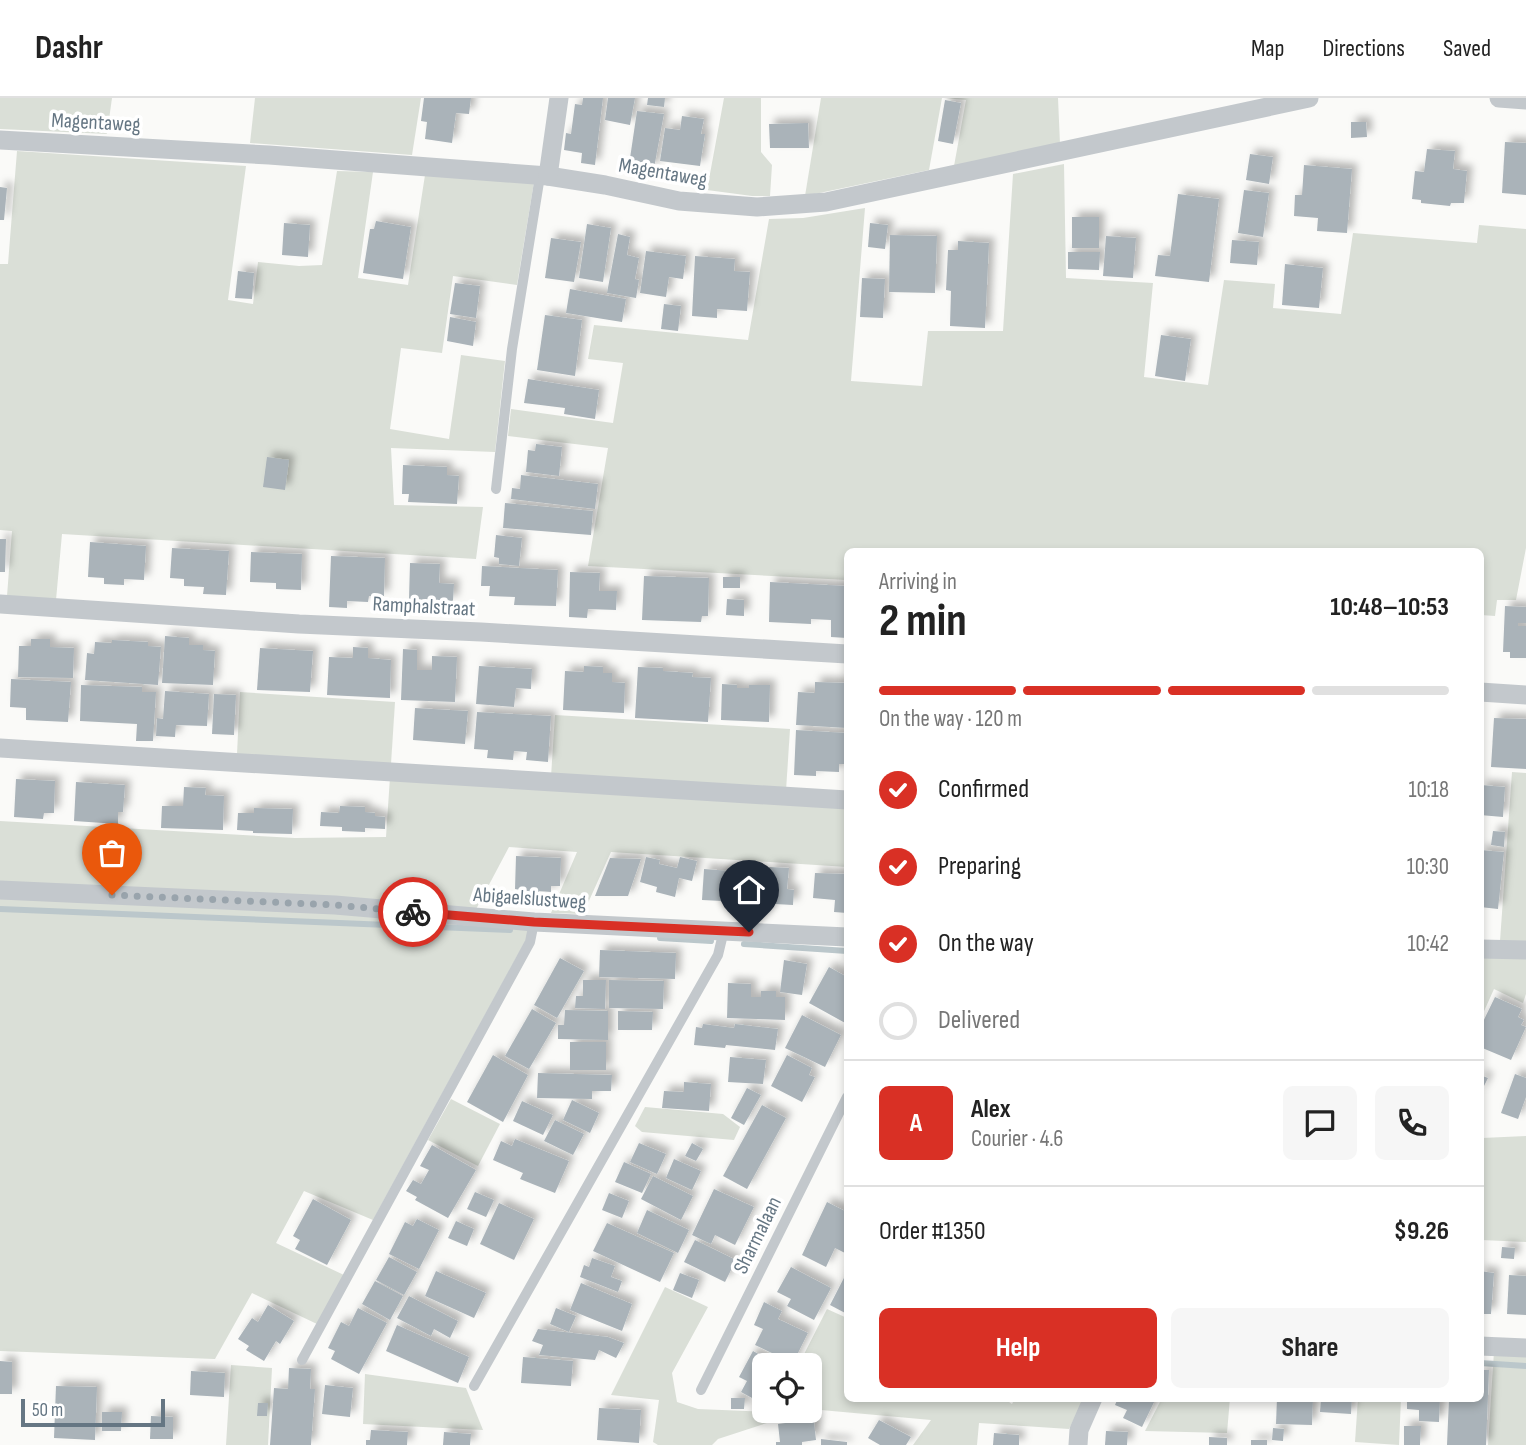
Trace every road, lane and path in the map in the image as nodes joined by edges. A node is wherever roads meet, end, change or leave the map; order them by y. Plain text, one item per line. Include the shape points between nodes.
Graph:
1 (559, 98) edge
2 (1308, 98) edge
3 (1499, 98) edge
4 (1526, 100) edge
5 (0, 140) edge
6 (544, 176) junction
7 (496, 489) dead end
8 (0, 604) edge
9 (844, 654) edge
10 (1484, 692) edge
11 (1526, 695) edge
12 (0, 748) edge
13 (844, 800) edge
14 (0, 890) edge
15 (534, 922) junction
16 (724, 930) junction
17 (844, 937) edge
18 (1484, 949) edge
19 (1526, 950) edge
20 (844, 1103) edge
21 (1484, 1346) edge
22 (1526, 1348) edge
23 (302, 1360) dead end
24 (474, 1386) dead end
25 (701, 1390) dead end
26 (1091, 1402) edge
27 (1078, 1445) edge

1 - 6 street
2 - 6 street, Magentaweg via 826,202 757,207 679,201
3 - 4 street
5 - 6 street, Magentaweg
6 - 7 lane via 512,349
8 - 9 street, Ramphalstraat
10 - 11 street
12 - 13 street
14 - 15 street, Abigaelslustweg via 335,905
15 - 16 street, Abigaelslustweg
15 - 23 lane via 530,942
16 - 17 street, Abigaelslustweg
16 - 24 lane via 718,955
18 - 19 street
20 - 25 lane, Sharmalaan
21 - 22 street
26 - 27 street

